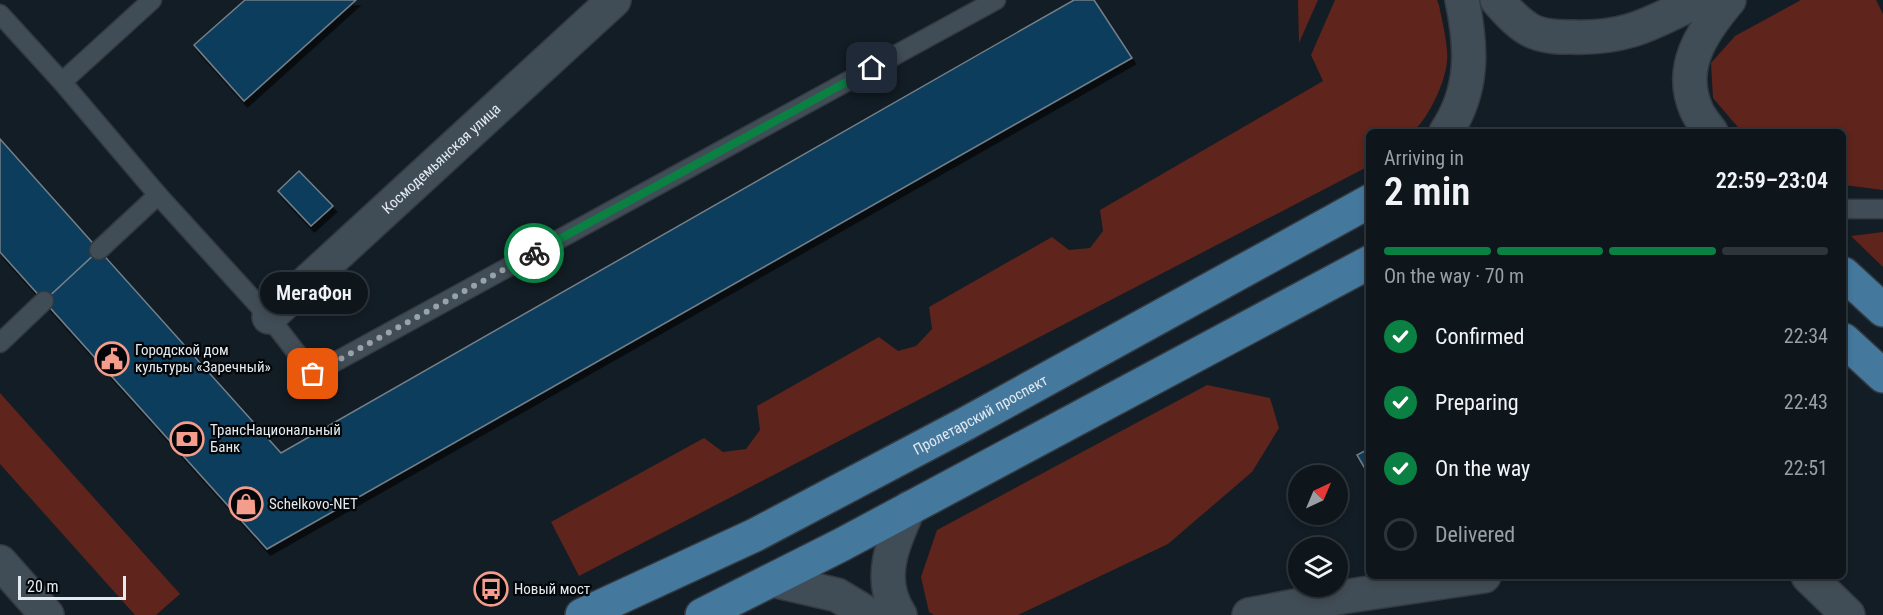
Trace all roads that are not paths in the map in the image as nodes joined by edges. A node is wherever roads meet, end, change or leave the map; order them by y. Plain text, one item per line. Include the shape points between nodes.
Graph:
1 (152, 0) edge
2 (614, 0) edge
3 (996, 0) edge
4 (1462, 0) edge
5 (1497, 0) edge
6 (1699, 0) edge
7 (1729, 0) edge
8 (0, 14) edge
9 (62, 82) junction
10 (1447, 129) edge
11 (1709, 129) edge
12 (158, 195) junction
13 (1366, 203) edge
14 (1846, 209) edge
15 (1883, 209) edge
16 (99, 250) dead end
17 (1366, 264) edge
18 (1846, 276) edge
19 (44, 301) dead end
20 (1883, 310) edge
21 (269, 317) junction
22 (1846, 342) edge
23 (0, 343) edge
24 (1883, 376) edge
25 (909, 508) junction
26 (0, 562) edge
27 (1464, 579) edge
28 (1811, 579) edge
29 (772, 580) junction
30 (47, 615) edge
31 (582, 615) edge
32 (702, 615) edge
33 (870, 615) edge
34 (900, 615) edge
35 (1249, 615) edge
36 (1848, 615) edge

1 - 9 lane
2 - 21 street, Космодемьянская улица
3 - 21 lane via 313,374
4 - 10 street via 1468,24 1469,76
5 - 6 street via 1532,31 1554,37 1586,38 1642,28
7 - 11 street via 1700,41 1690,66 1689,83 1696,110
8 - 9 lane
9 - 12 lane
12 - 16 lane
12 - 21 lane
13 - 31 main road, Пролетарский проспект via 755,535
14 - 15 lane
17 - 25 main road
18 - 20 main road
19 - 23 lane
22 - 24 main road
25 - 29 main road
25 - 34 street via 895,536 887,576
26 - 30 street
27 - 35 street
28 - 36 street
29 - 32 main road
29 - 33 street via 837,595

